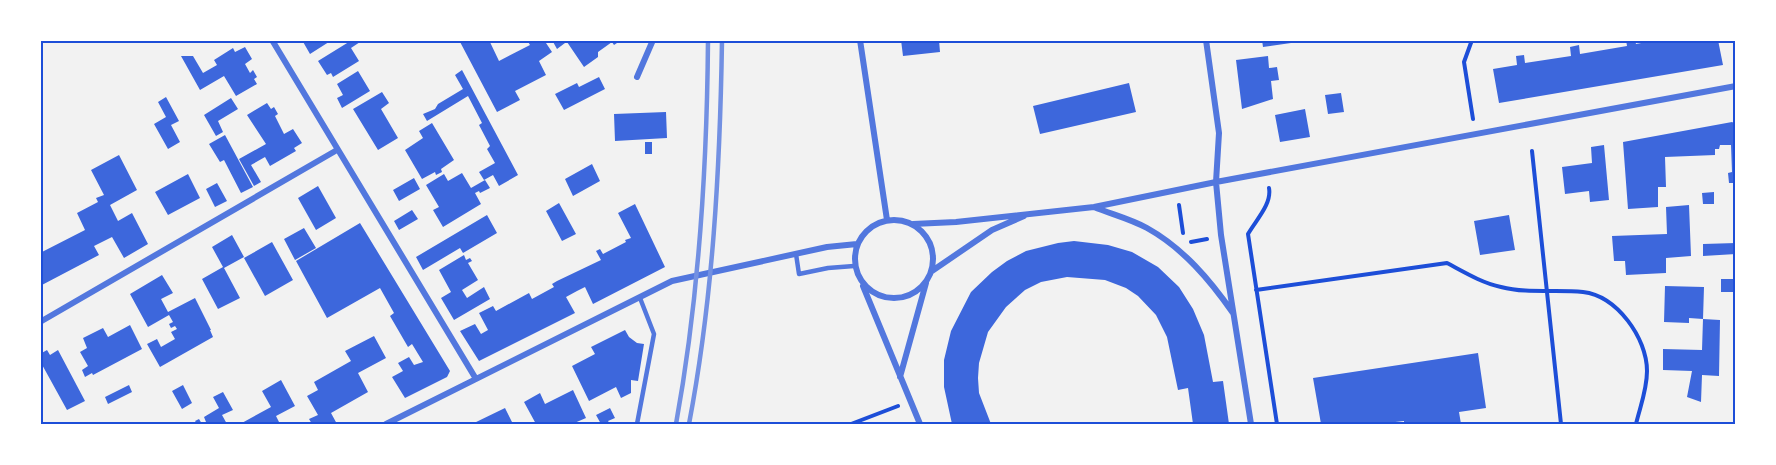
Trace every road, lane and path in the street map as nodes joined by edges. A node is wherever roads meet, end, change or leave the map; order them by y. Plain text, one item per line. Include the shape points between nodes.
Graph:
1 (272, 40) edge
2 (653, 40) edge
3 (860, 40) edge
4 (1206, 40) edge
5 (1472, 40) edge
6 (637, 77) dead end
7 (1736, 86) edge
8 (1475, 135) junction
9 (337, 150) junction
10 (1532, 151) dead end
11 (1216, 182) junction
12 (1268, 183) dead end
13 (1178, 201) dead end
14 (1094, 207) junction
15 (1030, 214) junction
16 (887, 220) junction
17 (913, 224) junction
18 (1207, 239) dead end
19 (857, 244) junction
20 (796, 254) junction
21 (854, 266) junction
22 (932, 271) junction
23 (862, 283) junction
24 (926, 283) junction
25 (1256, 290) junction
26 (1547, 292) junction
27 (640, 298) junction
28 (1234, 315) junction
29 (40, 322) edge
30 (476, 378) junction
31 (900, 378) junction
32 (883, 412) dead end
33 (386, 424) edge
34 (637, 424) edge
35 (852, 424) edge
36 (920, 424) edge
37 (1251, 424) edge
38 (1277, 424) edge
39 (1562, 424) edge
40 (1636, 424) edge

1 - 9 street
2 - 6 street
3 - 16 street
4 - 11 street via 1219,133
5 - 8 path via 1464,62
7 - 8 street
8 - 11 street
9 - 29 street
9 - 30 street
10 - 26 path
11 - 14 street
11 - 28 street
12 - 25 path via 1268,203 1248,234
13 - 18 path via 1184,243
14 - 15 street
14 - 28 street via 1146,227 1176,247 1214,286
15 - 17 street
15 - 22 street via 992,230
16 - 17 street
16 - 19 street via 874,224
17 - 22 street via 931,244
19 - 20 street
19 - 21 street
20 - 21 lane via 799,274
20 - 27 street via 672,281
21 - 23 street
22 - 24 street
23 - 24 street via 873,293 894,299
23 - 31 street
24 - 31 street
25 - 26 path via 1447,263 1501,287
25 - 38 path
26 - 39 path
26 - 40 path via 1585,292 1606,299 1631,324 1647,368
27 - 30 street
27 - 34 lane via 654,334
28 - 37 street
30 - 33 street
31 - 36 street
32 - 35 path

